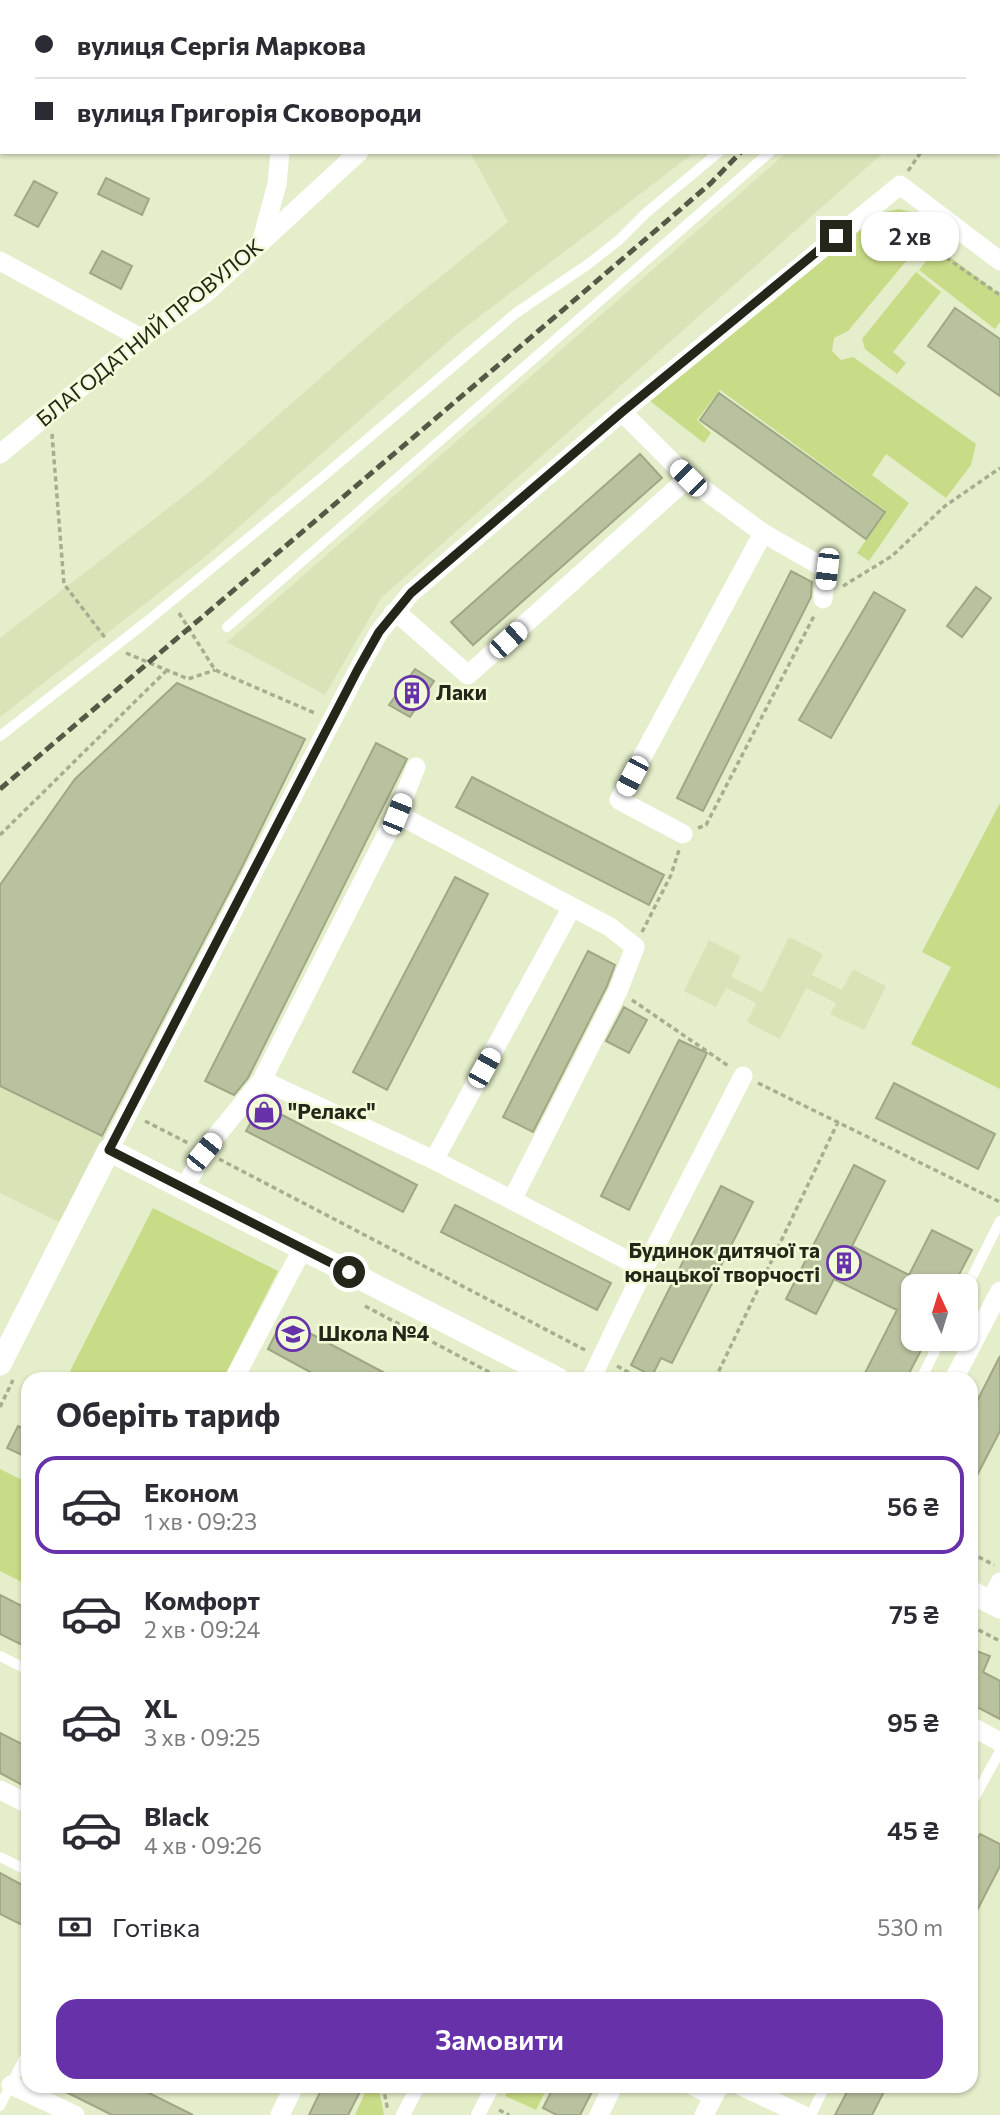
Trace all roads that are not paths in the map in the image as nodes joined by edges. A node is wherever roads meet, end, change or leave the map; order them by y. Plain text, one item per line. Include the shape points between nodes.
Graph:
1 (280, 154) edge
2 (357, 154) edge
3 (717, 154) edge
4 (768, 154) edge
5 (260, 245) junction
6 (0, 261) edge
7 (1000, 261) edge
8 (141, 338) junction
9 (622, 412) junction
10 (0, 453) edge
11 (688, 478) junction
12 (763, 533) junction
13 (823, 599) road end
14 (393, 613) junction
15 (227, 627) dead end
16 (0, 736) edge
17 (416, 767) dead end
18 (397, 814) junction
19 (683, 834) road end
20 (572, 907) junction
21 (743, 1076) road end
22 (262, 1080) junction
23 (109, 1150) junction
24 (434, 1160) junction
25 (185, 1188) junction
26 (512, 1200) junction
27 (1000, 1221) edge
28 (303, 1248) junction
29 (644, 1269) junction
30 (974, 1274) edge
31 (1000, 1291) edge
32 (935, 1351) edge
33 (0, 1364) edge
34 (238, 1372) edge
35 (544, 1372) edge
36 (595, 1372) edge
37 (924, 1372) edge
38 (958, 1372) edge
39 (0, 1656) edge
40 (21, 1666) edge
41 (978, 1730) edge
42 (1000, 1742) edge
43 (1000, 1751) edge
44 (0, 1790) edge
45 (978, 1791) edge
46 (21, 1800) edge
47 (0, 1857) edge
48 (21, 1868) edge
49 (21, 2064) edge
50 (10, 2085) junction
51 (21, 2090) edge
52 (27, 2093) edge
53 (291, 2093) edge
54 (415, 2093) edge
55 (489, 2093) edge
56 (610, 2093) edge
57 (756, 2093) edge
58 (822, 2093) edge
59 (0, 2106) edge
60 (75, 2115) edge
61 (280, 2115) edge
62 (404, 2115) edge
63 (478, 2115) edge
64 (599, 2115) edge
65 (803, 2115) edge
66 (811, 2115) edge

1 - 5 street via 277,184
2 - 5 street, БЛАГОДАТНИЙ ПРОВУЛОК
3 - 16 lane via 619,240 516,313 172,601
4 - 15 lane
5 - 8 street, БЛАГОДАТНИЙ ПРОВУЛОК via 206,293
6 - 8 street
7 - 9 street via 900,185
8 - 10 street, БЛАГОДАТНИЙ ПРОВУЛОК
9 - 11 street
9 - 14 street via 427,578
11 - 12 street
11 - 14 street via 468,675
12 - 13 street via 827,569
12 - 19 street via 619,800
14 - 23 street via 332,720
17 - 18 street
18 - 20 street
18 - 22 street
20 - 24 street
20 - 26 street via 635,947 618,992
21 - 29 street
22 - 24 street
22 - 25 street via 204,1152
23 - 25 street
23 - 33 street
24 - 26 street
25 - 28 street
26 - 29 street
27 - 30 lane
28 - 34 street
28 - 35 street
29 - 36 street
31 - 38 street
32 - 37 lane
39 - 40 lane
41 - 42 street
43 - 45 lane
44 - 46 street
47 - 48 lane
49 - 50 lane
50 - 51 street
50 - 59 lane
52 - 60 street
53 - 61 street
54 - 62 street
55 - 63 street
56 - 64 street
57 - 65 street
58 - 66 lane

